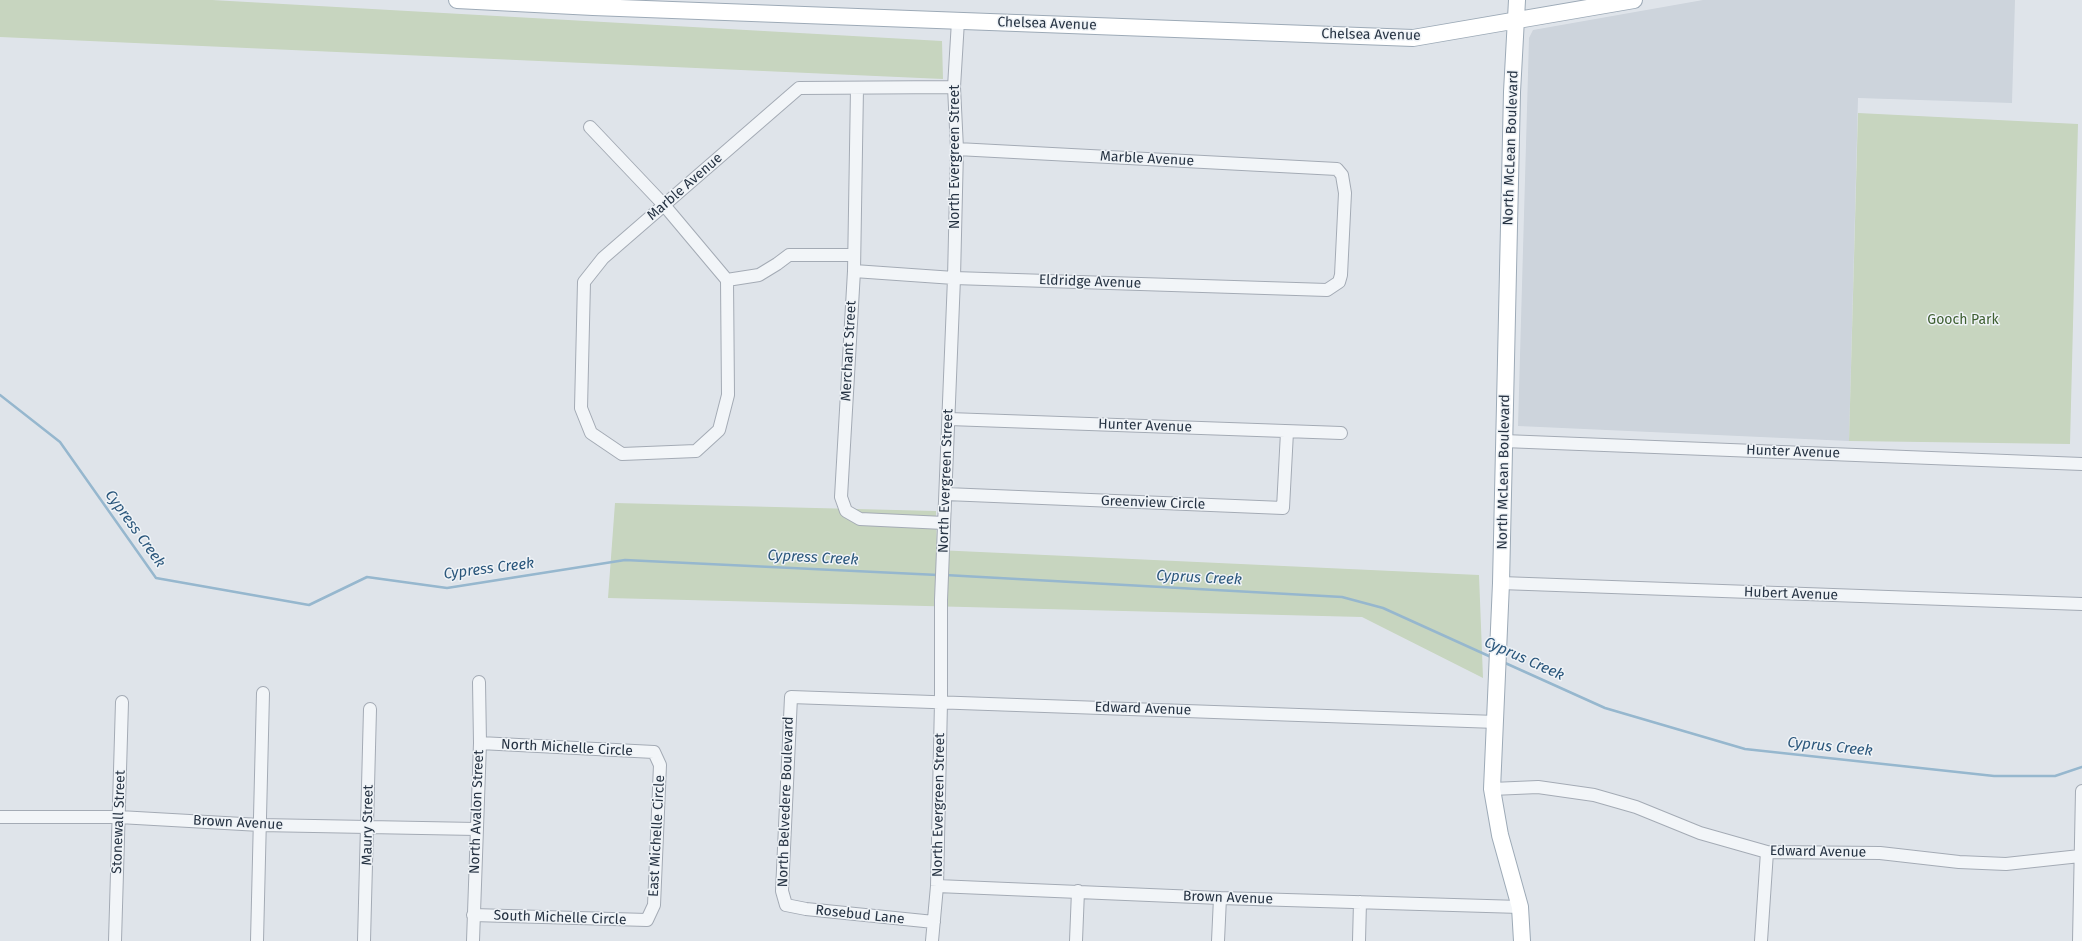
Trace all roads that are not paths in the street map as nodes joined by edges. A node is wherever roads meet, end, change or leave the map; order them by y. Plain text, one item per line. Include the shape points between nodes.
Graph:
1 (457, 0) edge
2 (1517, 0) edge
3 (1634, 0) edge
4 (958, 21) junction
5 (1516, 21) junction
6 (954, 87) junction
7 (857, 88) junction
8 (590, 127) dead end
9 (957, 149) junction
10 (664, 205) junction
11 (854, 255) junction
12 (854, 271) junction
13 (954, 278) junction
14 (726, 280) junction
15 (1327, 290) joint
16 (949, 419) junction
17 (1287, 432) junction
18 (1342, 433) dead end
19 (1504, 441) junction
20 (2082, 464) edge
21 (946, 494) junction
22 (944, 523) junction
23 (1501, 583) junction
24 (2082, 604) edge
25 (479, 682) dead end
26 (263, 693) dead end
27 (791, 697) joint
28 (122, 702) dead end
29 (941, 702) junction
30 (370, 709) dead end
31 (1496, 722) junction
32 (480, 743) junction
33 (654, 752) joint
34 (1492, 789) junction
35 (2082, 791) edge
36 (0, 817) edge
37 (119, 817) junction
38 (260, 825) junction
39 (368, 827) junction
40 (476, 829) junction
41 (1767, 852) junction
42 (2080, 856) junction
43 (937, 886) junction
44 (1078, 891) junction
45 (1220, 898) junction
46 (1360, 902) junction
47 (786, 905) joint
48 (1520, 907) junction
49 (473, 915) junction
50 (648, 920) joint
51 (934, 922) junction
52 (115, 941) edge
53 (257, 941) edge
54 (364, 941) edge
55 (473, 941) edge
56 (932, 941) edge
57 (1076, 941) edge
58 (1218, 941) edge
59 (1359, 941) edge
60 (1522, 941) edge
61 (1761, 941) edge
62 (2079, 941) edge

1 - 4 main road, Chelsea Avenue
2 - 5 main road, North McLean Boulevard
3 - 5 main road, Chelsea Avenue
4 - 5 main road, Chelsea Avenue via 1413,38
4 - 6 street, North Evergreen Street
5 - 19 main road, North McLean Boulevard
6 - 7 street, Marble Avenue
6 - 9 street, North Evergreen Street
7 - 10 street, Marble Avenue via 799,88
7 - 11 street, Merchant Street
8 - 10 street
9 - 13 street, North Evergreen Street
9 - 15 street, Marble Avenue via 1337,169 1342,175 1345,193 1341,275 1339,282
10 - 14 street
10 - 14 street, Marble Avenue via 603,258 584,282 581,408 590,433 622,454 696,451 719,430 728,395
11 - 12 street, Merchant Street
11 - 14 street via 789,255 759,275
12 - 13 street, Eldridge Avenue
12 - 22 street, Merchant Street via 841,497 846,512 860,519
13 - 15 street, Eldridge Avenue
13 - 16 street, North Evergreen Street
16 - 17 street, Hunter Avenue
16 - 21 street, North Evergreen Street
17 - 18 street, Hunter Avenue
17 - 21 street, Greenview Circle via 1283,508
19 - 20 street, Hunter Avenue
19 - 23 main road, North McLean Boulevard
21 - 22 street, North Evergreen Street
22 - 29 street, North Evergreen Street
23 - 24 street, Hubert Avenue
23 - 31 main road, North McLean Boulevard
25 - 32 street, North Avalon Street
26 - 38 street
27 - 29 street, Edward Avenue
27 - 47 street, North Belvedere Boulevard via 782,891
28 - 37 street, Stonewall Street
29 - 31 street, Edward Avenue
29 - 43 street, North Evergreen Street
30 - 39 street, Maury Street
31 - 34 main road, North McLean Boulevard
32 - 33 street, North Michelle Circle
32 - 40 street, North Avalon Street
33 - 50 street, East Michelle Circle via 660,765 654,905
34 - 41 street, Edward Avenue via 1538,788 1594,794 1636,807 1700,833
34 - 48 main road, North McLean Boulevard via 1500,836
35 - 42 street
36 - 37 street, Brown Avenue
37 - 38 street, Brown Avenue
37 - 52 street, Stonewall Street
38 - 39 street, Brown Avenue
38 - 53 street
39 - 40 street, Brown Avenue
39 - 54 street, Maury Street
40 - 49 street, North Avalon Street
41 - 42 street, Edward Avenue via 1880,853 1959,862 2006,864
41 - 61 street
42 - 62 street
43 - 44 street, Brown Avenue
43 - 51 street, North Evergreen Street
44 - 45 street, Brown Avenue
44 - 57 street
45 - 46 street, Brown Avenue
45 - 58 street
46 - 48 street, Brown Avenue
46 - 59 street
47 - 51 street, Rosebud Lane
48 - 60 main road, North McLean Boulevard
49 - 50 street, South Michelle Circle
49 - 55 street, North Avalon Street
51 - 56 street, North Evergreen Street

